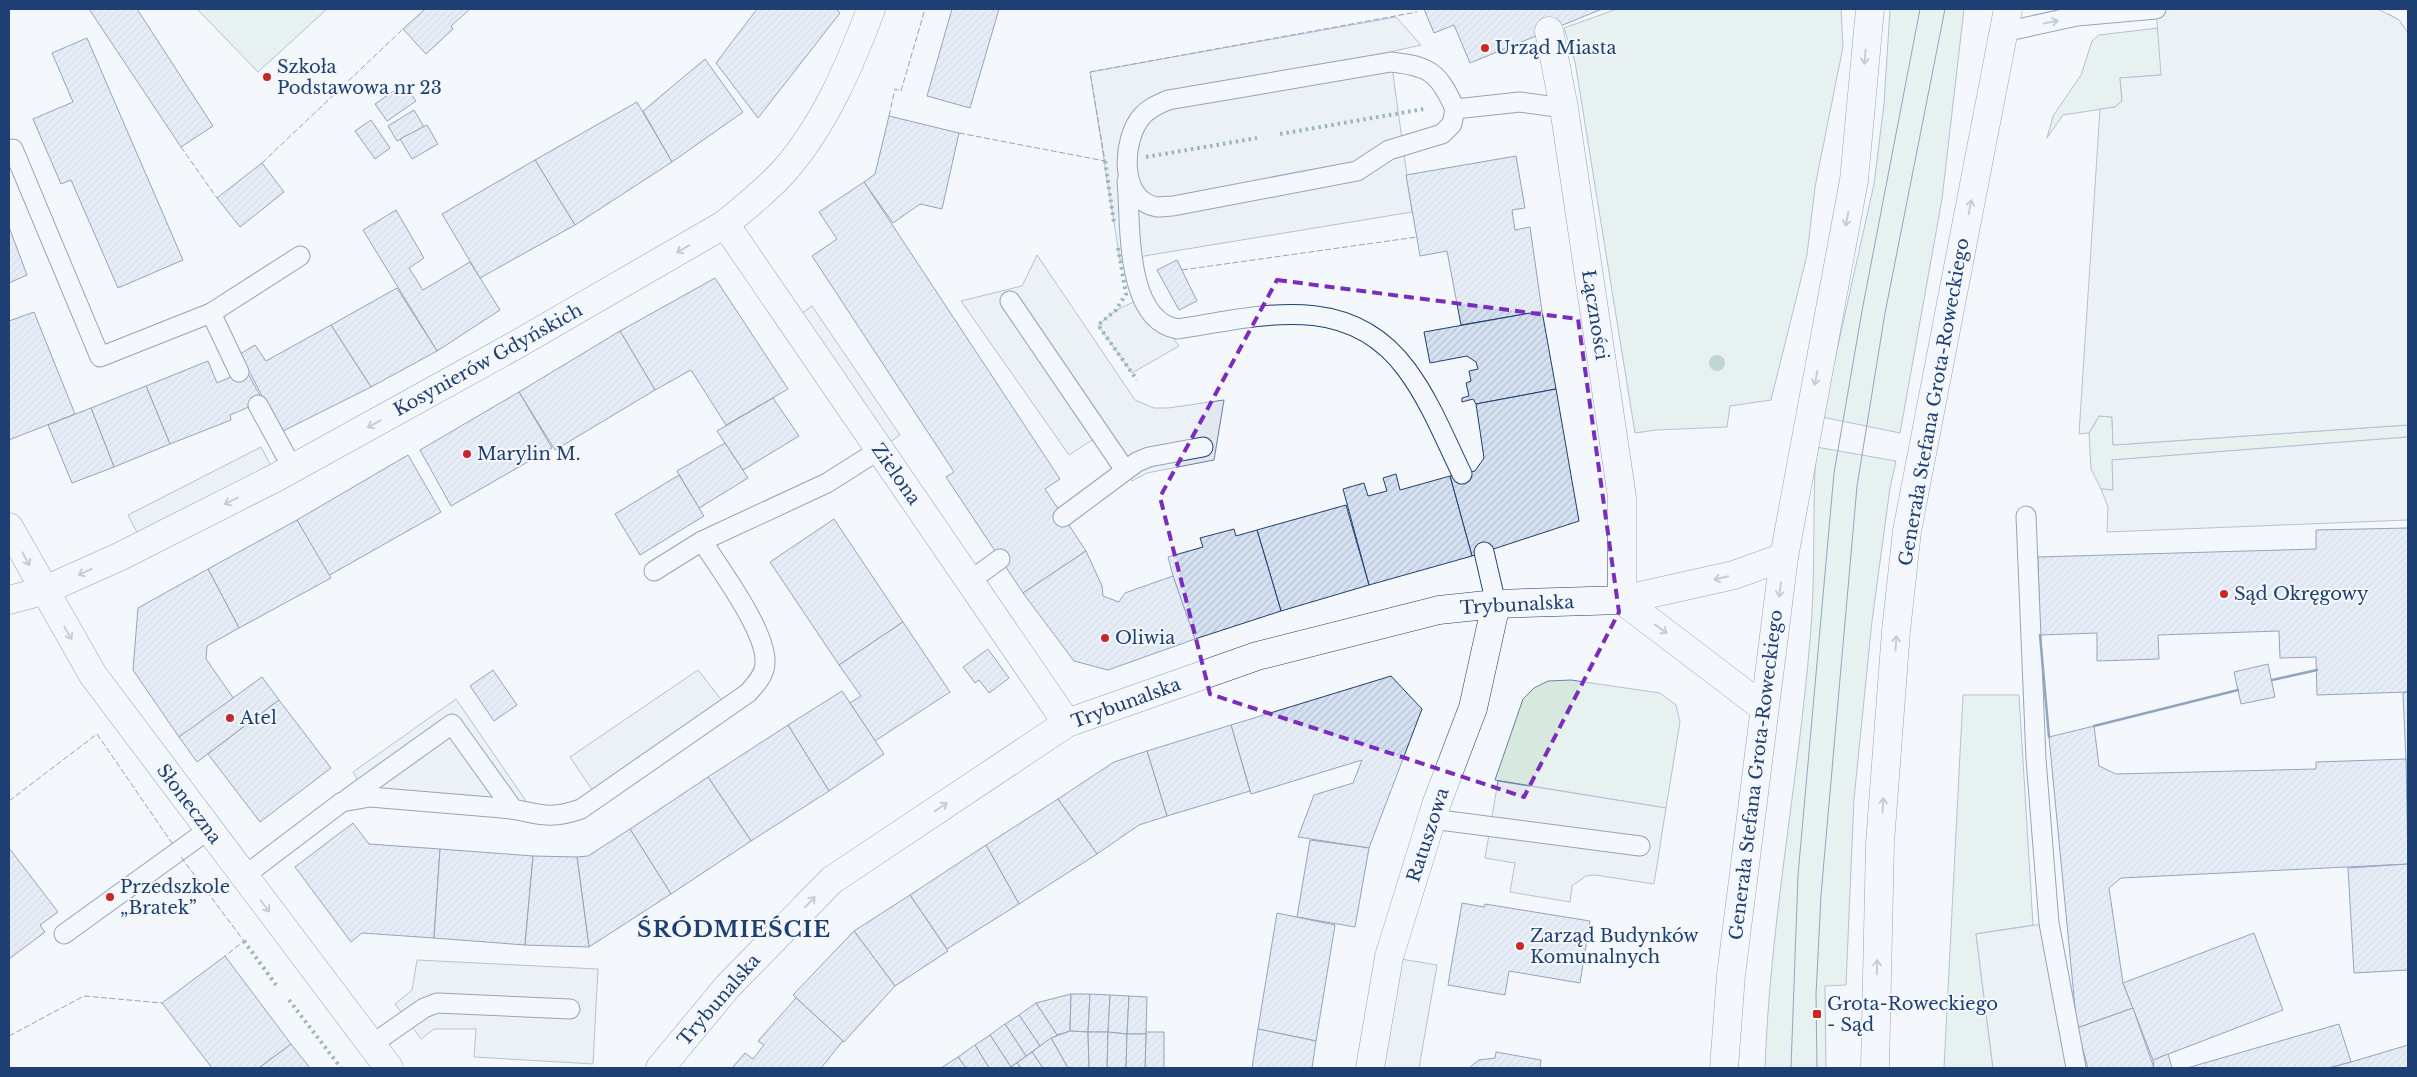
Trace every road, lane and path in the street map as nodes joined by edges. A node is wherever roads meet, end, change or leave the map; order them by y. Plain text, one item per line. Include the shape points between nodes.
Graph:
1 (871, 9) edge
2 (1870, 9) edge
3 (2156, 9) edge
4 (2006, 21) edge
5 (1549, 31) dead end
6 (1564, 108) junction
7 (1455, 109) junction
8 (9, 151) edge
9 (1126, 164) junction
10 (1156, 207) junction
11 (725, 224) junction
12 (1131, 236) junction
13 (300, 256) dead end
14 (1010, 301) dead end
15 (211, 313) junction
16 (239, 372) dead end
17 (258, 405) dead end
18 (1203, 447) dead end
19 (879, 450) junction
20 (292, 469) junction
21 (1125, 470) junction
22 (1462, 474) dead end
23 (2026, 516) dead end
24 (1063, 517) dead end
25 (9, 527) edge
26 (702, 541) junction
27 (1484, 552) dead end
28 (1784, 557) junction
29 (1000, 560) dead end
30 (654, 571) dead end
31 (970, 581) junction
32 (43, 590) junction
33 (9, 600) edge
34 (1622, 600) junction
35 (1496, 604) junction
36 (1764, 708) junction
37 (1067, 723) junction
38 (342, 802) junction
39 (513, 809) junction
40 (1432, 819) junction
41 (208, 830) junction
42 (1640, 846) dead end
43 (243, 877) junction
44 (64, 934) dead end
45 (570, 1010) dead end
46 (371, 1044) junction
47 (389, 1068) edge
48 (660, 1068) edge
49 (1370, 1068) edge
50 (1724, 1068) edge
51 (1875, 1068) edge
52 (2076, 1068) edge

1 - 11 street, Kosynierów Gdyńskich via 855,51 809,138 785,170
2 -> 28 street, Generała Stefana Grota-Roweckiego via 1854,180
4 -> 3 lane
51 -> 4 street, Generała Stefana Grota-Roweckiego via 1880,843 1907,531
5 - 6 street, Łączności
6 - 7 lane via 1520,102
6 - 34 street, Łączności via 1622,497
7 - 9 lane via 1438,79 1424,67 1391,62 1362,66 1168,100 1141,116 1132,133
7 - 10 lane via 1452,124 1442,134 1389,150 1356,171 1182,205
8 - 15 lane via 13,150 100,358
9 - 10 lane via 1136,193
9 - 12 lane
10 - 12 lane via 1138,218
11 - 19 street, Zielona
11 -> 20 street, Kosynierów Gdyńskich via 531,337
12 - 22 lane via 1136,283 1166,328 1296,314 1345,322 1374,338 1407,370
13 - 15 lane
14 - 21 lane
15 - 16 lane
17 - 20 lane
18 - 21 lane via 1150,457
19 - 26 lane via 827,484
19 - 31 street, Zielona
20 -> 32 street, Kosynierów Gdyńskich via 144,546
21 - 24 lane
23 - 52 lane via 2036,760 2049,923
25 -> 32 street, Słoneczna
26 - 30 lane
26 - 39 lane via 761,637 765,666 760,678 748,693 581,809 562,815 540,816
27 - 35 lane
28 -> 34 street, Trybunalska via 1734,576
28 -> 36 street, Generała Stefana Grota-Roweckiego
29 - 31 lane
31 - 37 street, Zielona
32 - 33 street, Kosynierów Gdyńskich
32 -> 41 street, Słoneczna via 93,675
34 - 35 street, Trybunalska
34 -> 36 street
35 - 37 street, Trybunalska via 1439,610 1257,656
35 - 40 street, Ratuszowa via 1473,708
36 - 50 street, Generała Stefana Grota-Roweckiego via 1731,974
48 -> 37 street, Trybunalska via 728,986 832,880
38 - 39 lane via 370,797
38 - 39 lane via 452,724
38 - 43 lane
40 - 42 lane
40 - 49 street, Ratuszowa via 1389,957
41 - 43 street, Słoneczna
41 - 44 lane
43 -> 46 street, Słoneczna
45 - 46 lane via 437,1003 424,1008
46 - 47 street, Słoneczna

